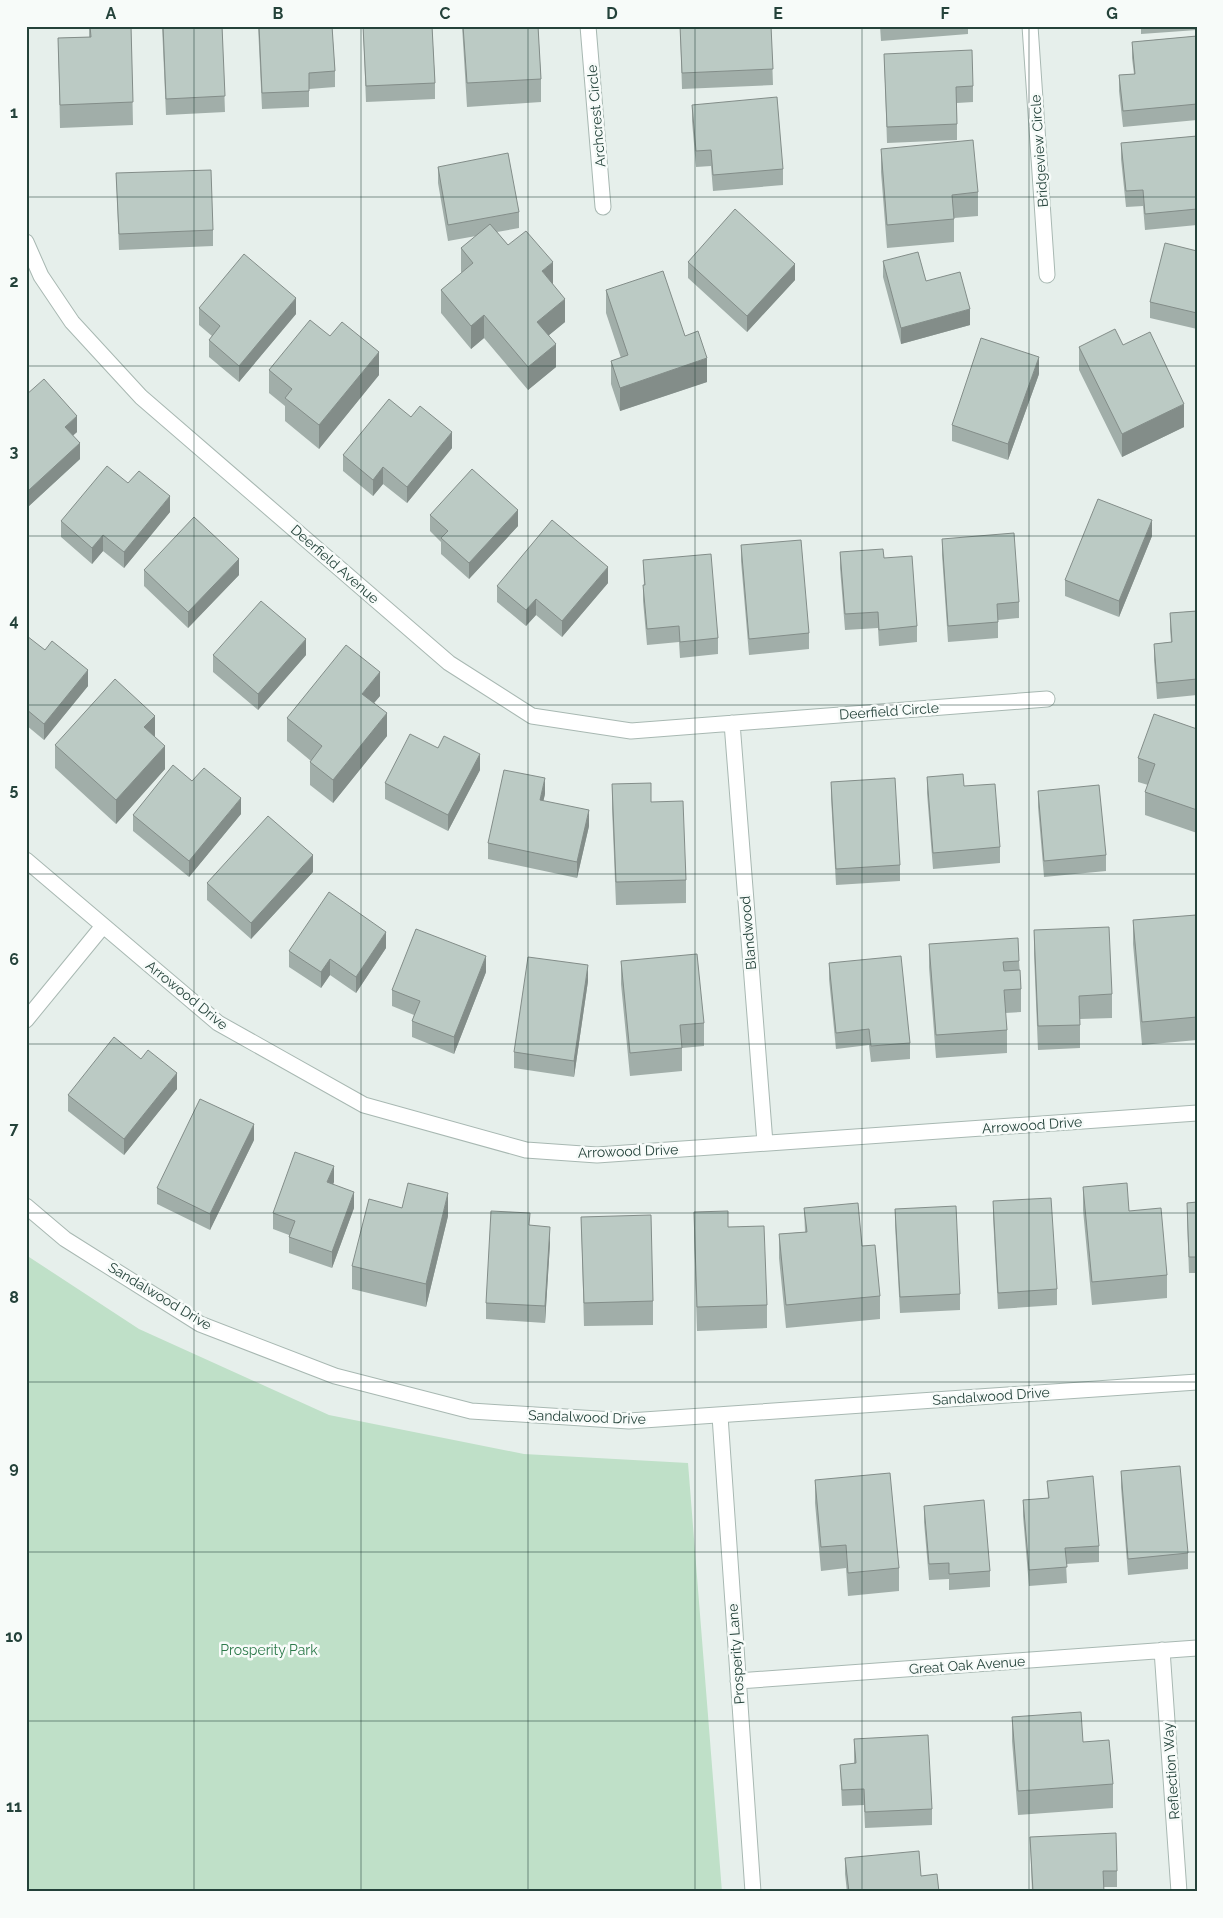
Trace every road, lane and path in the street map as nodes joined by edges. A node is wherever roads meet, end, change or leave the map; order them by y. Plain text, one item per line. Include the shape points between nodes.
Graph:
1 (588, 26) edge
2 (1030, 26) edge
3 (603, 207) dead end
4 (26, 242) edge
5 (1048, 275) dead end
6 (1047, 699) dead end
7 (732, 723) junction
8 (26, 860) edge
9 (102, 926) junction
10 (26, 1020) edge
11 (1197, 1113) edge
12 (765, 1143) junction
13 (26, 1206) edge
14 (1197, 1382) edge
15 (720, 1416) junction
16 (1197, 1648) edge
17 (1162, 1650) junction
18 (738, 1681) junction
19 (753, 1892) edge
20 (1179, 1892) edge

1 - 3 street, Archcrest Circle
2 - 5 street, Bridgeview Circle
4 - 7 street, Deerfield Avenue via 41,276 72,322 141,397 449,663 532,716 630,731
6 - 7 street, Deerfield Circle
7 - 12 street, Blandwood
8 - 9 street, Arrowood Drive
9 - 10 street
9 - 12 street, Arrowood Drive via 218,1023 364,1105 526,1150 597,1156
11 - 12 street, Arrowood Drive
13 - 15 street, Sandalwood Drive via 66,1239 200,1324 335,1376 471,1411 629,1421
14 - 15 street, Sandalwood Drive
15 - 18 street, Prosperity Lane
16 - 17 street, Great Oak Avenue
17 - 18 street, Great Oak Avenue
17 - 20 street, Reflection Way
18 - 19 street, Prosperity Lane

